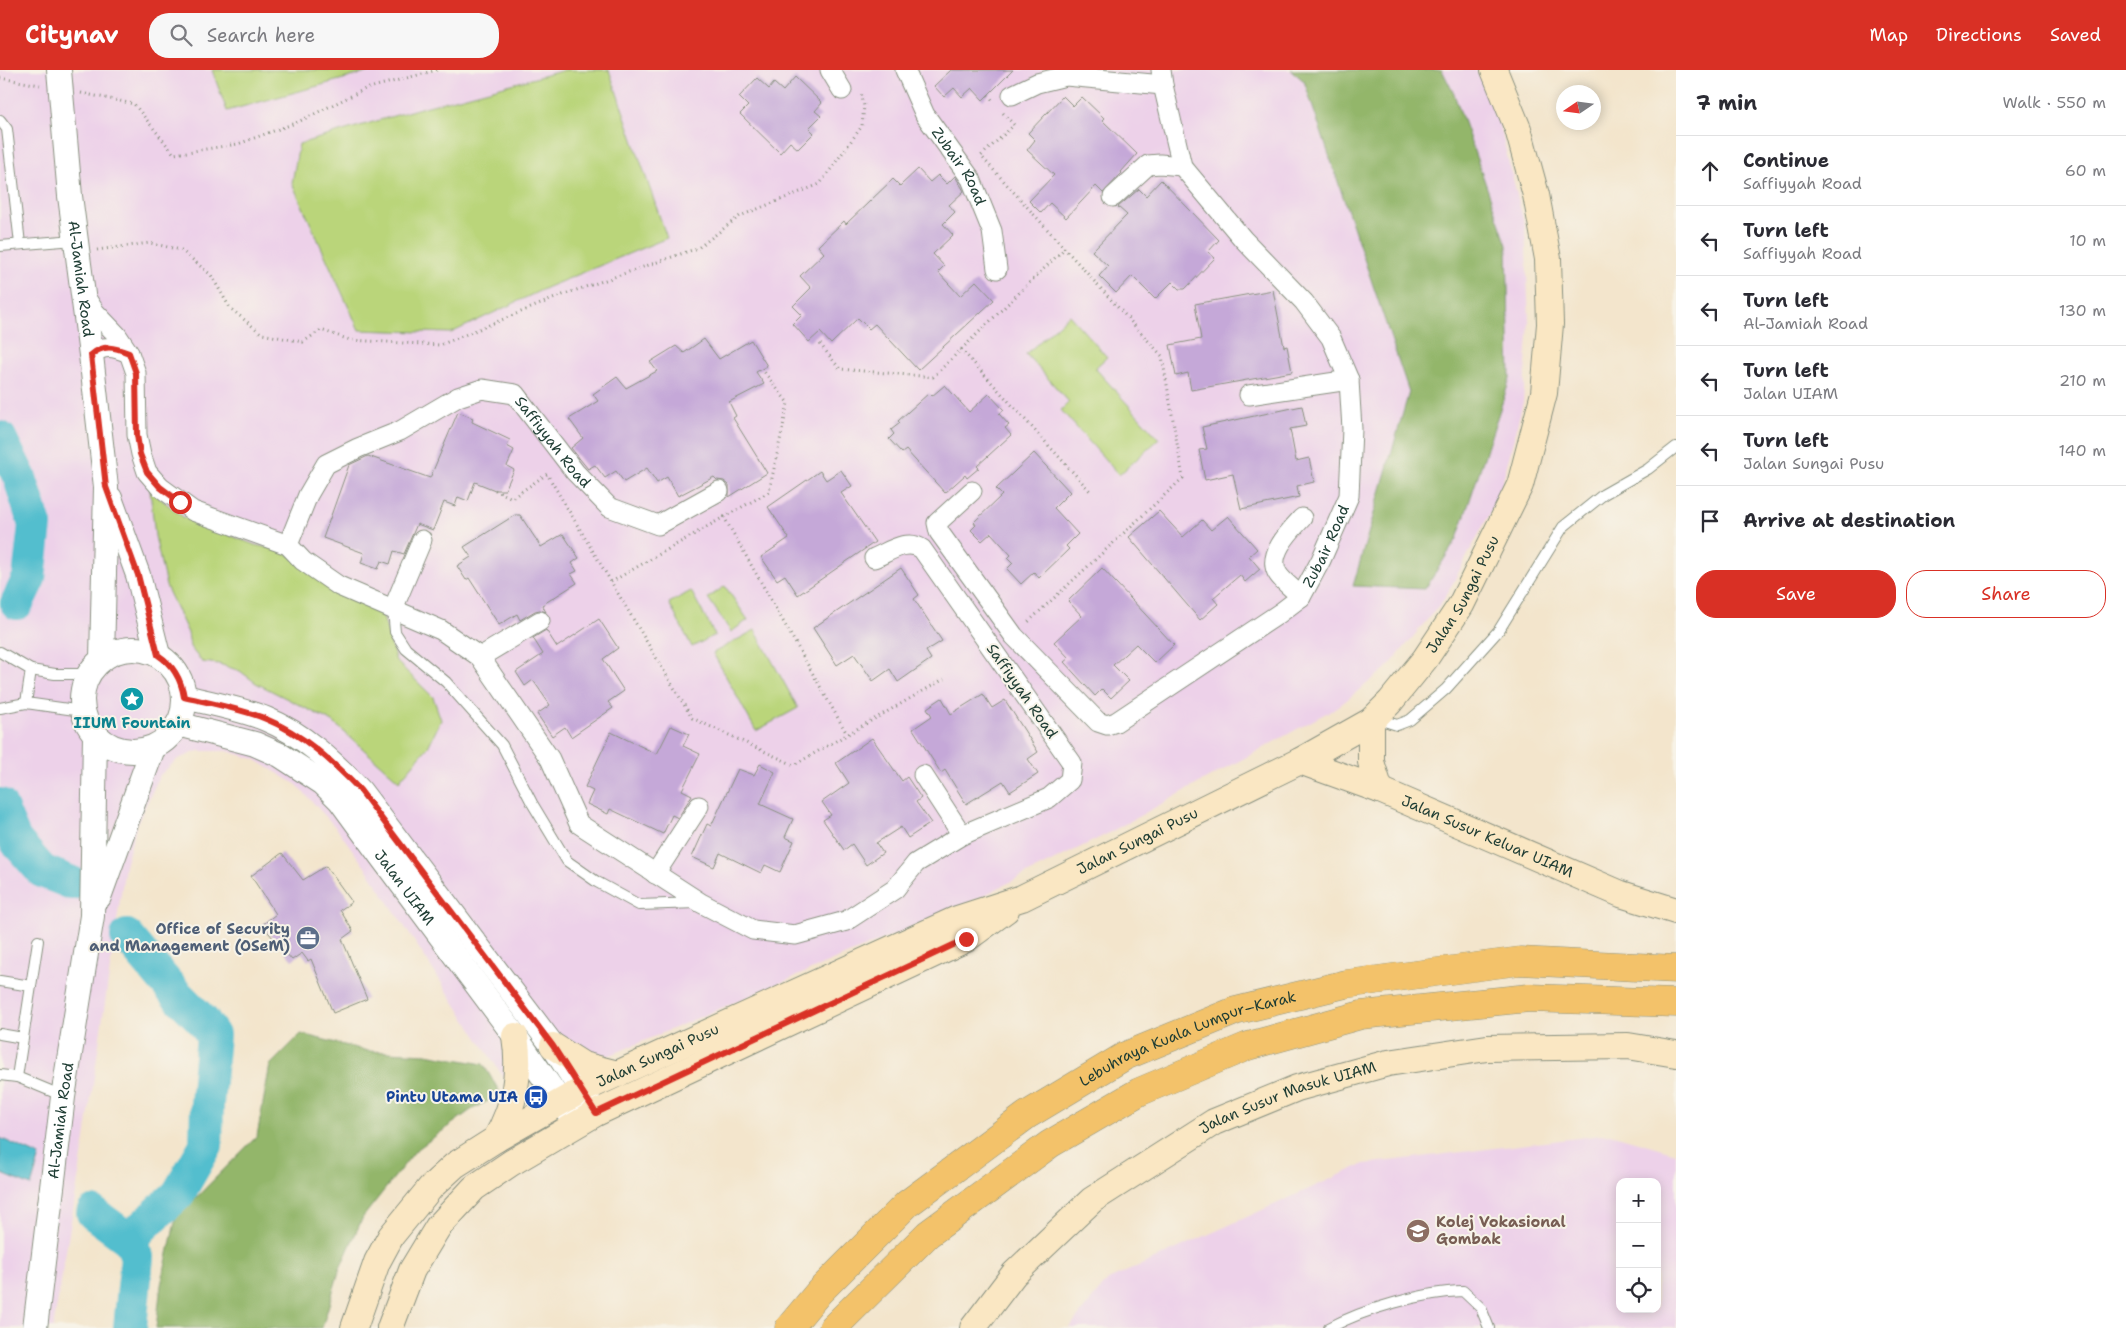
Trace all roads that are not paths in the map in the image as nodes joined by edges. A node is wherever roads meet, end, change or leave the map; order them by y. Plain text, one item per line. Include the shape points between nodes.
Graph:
1 (59, 70) edge
2 (830, 70) edge
3 (905, 70) edge
4 (1494, 70) edge
5 (1162, 78) edge
6 (851, 89) road end
7 (1006, 103) road end
8 (0, 120) edge
9 (1182, 166) junction
10 (1113, 197) dead end
11 (20, 244) junction
12 (0, 246) edge
13 (76, 246) junction
14 (997, 269) dead end
15 (82, 292) junction
16 (129, 353) junction
17 (91, 355) junction
18 (1349, 380) junction
19 (1249, 395) dead end
20 (1676, 447) edge
21 (106, 487) junction
22 (719, 491) dead end
23 (972, 491) dead end
24 (1302, 518) dead end
25 (422, 540) dead end
26 (288, 545) junction
27 (874, 558) dead end
28 (1300, 596) junction
29 (393, 609) junction
30 (540, 621) dead end
31 (0, 652) edge
32 (158, 655) junction
33 (480, 657) junction
34 (95, 666) junction
35 (31, 670) junction
36 (184, 697) junction
37 (26, 703) junction
38 (0, 708) edge
39 (82, 711) junction
40 (1373, 719) junction
41 (178, 724) junction
42 (95, 735) junction
43 (153, 748) junction
44 (1300, 761) junction
45 (923, 775) dead end
46 (1380, 790) junction
47 (699, 806) dead end
48 (962, 835) junction
49 (655, 874) junction
50 (416, 883) junction
51 (1022, 898) junction
52 (701, 903) junction
53 (1676, 911) edge
54 (92, 916) junction
55 (38, 941) dead end
56 (1676, 969) edge
57 (0, 981) edge
58 (32, 986) junction
59 (1676, 1003) edge
60 (0, 1034) edge
61 (515, 1036) junction
62 (23, 1038) junction
63 (553, 1046) junction
64 (1676, 1054) edge
65 (618, 1074) junction
66 (0, 1075) edge
67 (17, 1078) junction
68 (572, 1095) junction
69 (64, 1097) junction
70 (586, 1118) junction
71 (496, 1139) junction
72 (35, 1328) edge
73 (354, 1328) edge
74 (390, 1328) edge
75 (788, 1328) edge
76 (833, 1328) edge
77 (973, 1328) edge
78 (1329, 1328) edge
79 (1489, 1328) edge

1 - 13 street, Al-Jamiah Road
2 - 6 street
3 - 14 street, Zubair Road via 925,115 971,179 992,231
4 - 40 main road, Jalan Sungai Pusu via 1518,129 1536,195 1548,259 1550,324 1544,393 1520,485 1461,605 1424,659
5 - 7 street via 1066,76 1037,83
5 - 9 street, Zubair Road
8 - 11 lane via 7,129
9 - 10 street via 1148,165
9 - 18 street, Zubair Road via 1242,239 1304,302 1332,338
11 - 12 lane
11 - 13 lane
13 - 15 street, Al-Jamiah Road
15 - 16 street, Saffiyyah Road via 95,312 118,334
15 - 17 street, Al-Jamiah Road
16 - 17 street via 106,347
16 - 26 street, Saffiyyah Road via 136,373 137,435 147,472 160,487 192,511
17 - 21 street, Al-Jamiah Road
18 - 19 street
18 - 28 street, Zubair Road via 1352,428 1349,496 1321,560
20 - 40 lane via 1648,469 1604,494 1563,527 1499,630 1446,689 1410,720 1397,725
21 - 32 street, Al-Jamiah Road via 138,575
21 - 34 street, Al-Jamiah Road
22 - 26 street, Saffiyyah Road via 658,525 609,507 575,472 515,394 482,390 458,397 400,431 326,464 308,495
23 - 28 street, Zubair Road via 938,523 937,528 1014,636 1098,722 1107,725 1280,613
24 - 28 street via 1288,534 1275,563 1278,573
25 - 29 street, Saffiyyah Road
26 - 29 street, Saffiyyah Road via 303,561 339,586
27 - 48 street, Saffiyyah Road via 907,544 916,544 922,549 1072,763 1070,780 1050,798
29 - 33 street, Saffiyyah Road via 441,630
29 - 52 lane, Saffiyyah Road via 395,632 406,649 446,682 502,745 567,861 639,905
30 - 33 street
31 - 35 lane
32 - 34 street via 130,648 115,652
32 - 36 street via 179,677
33 - 49 street, Saffiyyah Road via 550,759 579,824
34 - 35 lane via 55,674
34 - 39 street, Al-Jamiah Road via 83,686
35 - 37 lane
36 - 41 street
36 - 50 street, Jalan UIAM via 265,718 320,753 360,790
37 - 38 lane
37 - 39 lane
39 - 42 street, Al-Jamiah Road
40 - 44 main road, Jalan Sungai Pusu
40 - 46 main road via 1371,762
41 - 43 street via 168,738
41 - 50 street, Jalan UIAM via 255,744 280,755 323,782
42 - 43 street, Al-Jamiah Road via 122,751 138,752
42 - 54 street, Al-Jamiah Road
43 - 54 street, Al-Jamiah Road
44 - 46 main road, Jalan Susur Keluar UIAM
44 - 51 main road, Jalan Sungai Pusu
45 - 48 street
46 - 53 main road, Jalan Susur Keluar UIAM via 1621,894
47 - 49 street
48 - 52 street, Saffiyyah Road via 916,863 896,889 846,921 794,935 753,930
49 - 52 street, Saffiyyah Road
50 - 61 street, Jalan UIAM
50 - 63 street, Jalan UIAM
51 - 65 main road, Jalan Sungai Pusu via 957,919
51 - 70 main road, Jalan Sungai Pusu via 966,939
54 - 69 street, Al-Jamiah Road
55 - 58 lane
56 - 75 highway, Lebuhraya Kuala Lumpur–Karak via 1520,961 1346,984 1235,1011 1125,1056 1026,1114 907,1204 818,1292
57 - 58 lane
58 - 62 lane
59 - 76 highway, Lebuhraya Kuala Lumpur–Karak via 1529,998 1360,1015 1248,1046 1139,1092 1050,1144 928,1234
60 - 62 lane
61 - 68 street, Jalan UIAM
61 - 71 main road via 518,1078 509,1113
62 - 67 lane
63 - 65 main road via 583,1065
63 - 68 street, Jalan UIAM
64 - 77 main road, Jalan Susur Masuk UIAM via 1628,1046 1487,1048 1388,1063 1297,1088 1214,1122 1092,1200 1014,1274
65 - 68 main road, Jalan Sungai Pusu
66 - 67 lane
67 - 69 lane
68 - 70 street, Jalan UIAM
68 - 71 main road, Jalan Sungai Pusu
69 - 72 street, Al-Jamiah Road
70 - 74 main road, Jalan Sungai Pusu via 474,1188 438,1227 412,1270
71 - 73 main road, Jalan Sungai Pusu via 455,1165 410,1210 377,1262
78 - 79 lane via 1361,1314 1441,1292 1463,1291 1481,1308

